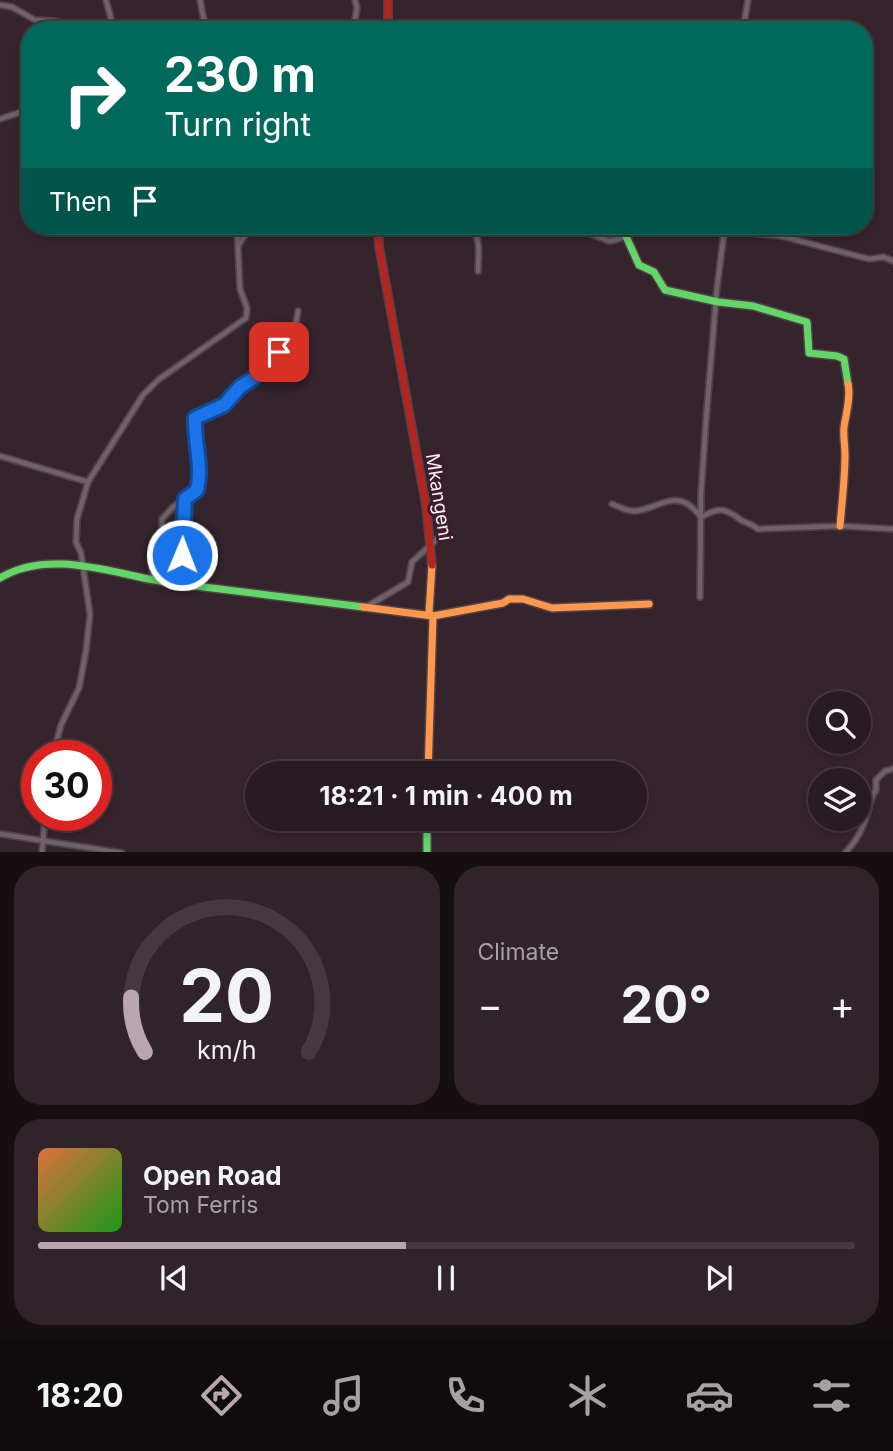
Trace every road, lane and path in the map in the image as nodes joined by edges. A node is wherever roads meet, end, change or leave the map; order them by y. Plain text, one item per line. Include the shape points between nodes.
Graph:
1 (106, 0) edge
2 (200, 0) edge
3 (355, 0) edge
4 (388, 0) edge
5 (748, 0) edge
6 (0, 5) edge
7 (55, 21) edge
8 (112, 21) edge
9 (204, 21) edge
10 (355, 21) edge
11 (388, 21) edge
12 (744, 21) edge
13 (21, 112) edge
14 (0, 119) edge
15 (238, 235) edge
16 (246, 235) edge
17 (378, 235) edge
18 (476, 235) edge
19 (594, 235) edge
20 (623, 235) edge
21 (625, 235) edge
22 (723, 235) edge
23 (773, 235) edge
24 (239, 244) junction
25 (893, 261) edge
26 (478, 271) dead end
27 (716, 302) junction
28 (298, 311) dead end
29 (0, 456) edge
30 (88, 482) junction
31 (185, 499) junction
32 (612, 504) dead end
33 (701, 517) junction
34 (840, 526) junction
35 (893, 529) edge
36 (437, 539) dead end
37 (429, 545) junction
38 (82, 567) junction
39 (0, 578) edge
40 (152, 579) junction
41 (181, 582) junction
42 (700, 597) dead end
43 (649, 604) dead end
44 (365, 608) junction
45 (433, 616) junction
46 (57, 740) edge
47 (428, 761) edge
48 (893, 769) edge
49 (44, 831) edge
50 (427, 831) edge
51 (0, 834) edge
52 (43, 841) junction
53 (42, 852) edge
54 (122, 852) edge
55 (427, 852) edge
56 (845, 852) edge

1 - 8 street
2 - 9 street
3 - 10 street
4 - 11 street
5 - 12 street
6 - 7 street via 35,20
13 - 14 street
15 - 24 street
16 - 24 street
17 - 37 street, Mkangeni
18 - 26 street
19 - 20 street via 614,241
21 - 27 street via 639,265 654,272 665,290
22 - 27 street
23 - 25 street
24 - 30 street via 246,318 143,395
27 - 33 street
27 - 34 street via 747,304 807,322 809,353 844,359 850,392
28 - 31 street via 279,352 268,357 254,378 224,405 195,418 200,478 197,490
29 - 30 street
30 - 38 street via 77,519
31 - 40 street via 162,519
31 - 41 street via 184,521 175,540 183,547
32 - 33 street via 636,511 682,501
33 - 34 street via 724,509 758,529
33 - 42 street
34 - 35 street
36 - 37 street
37 - 44 street via 412,562 408,582
37 - 45 street, Mkangeni via 429,613
38 - 39 street via 30,567
38 - 40 street
38 - 46 street via 90,614 86,651 79,688
40 - 41 street
41 - 44 street
43 - 45 street via 552,608 509,599
44 - 45 street
45 - 47 street, Mkangeni
48 - 56 street via 876,780 855,843
49 - 52 street
50 - 55 street
51 - 52 street
52 - 53 street
52 - 54 street

